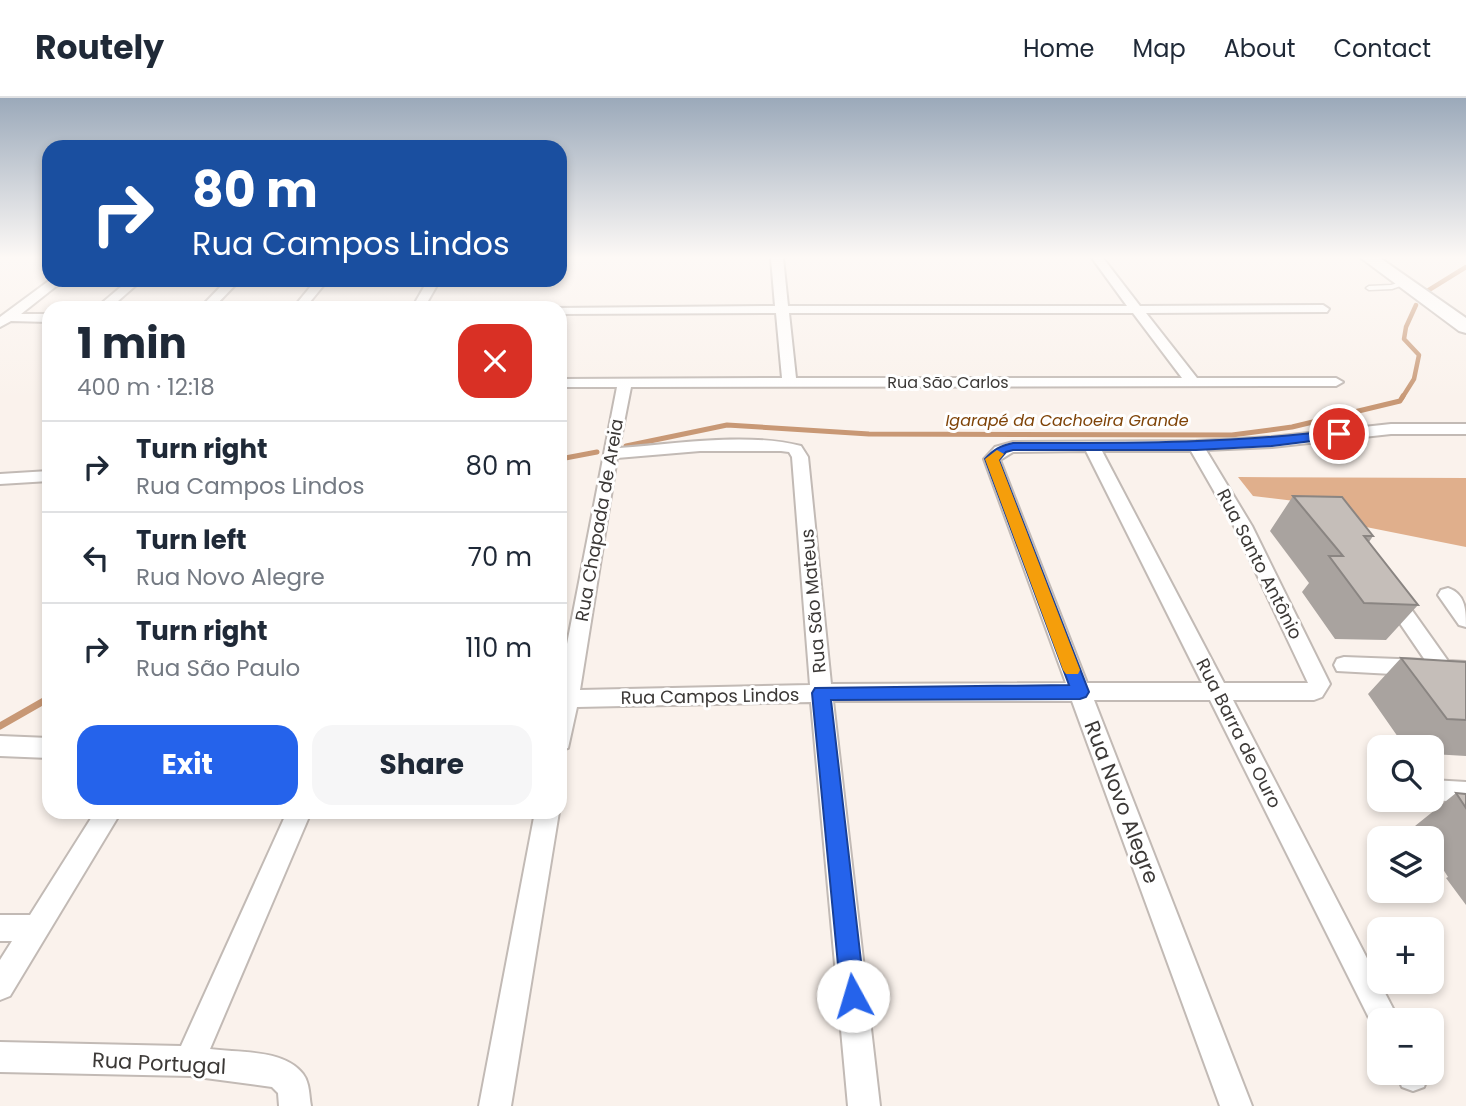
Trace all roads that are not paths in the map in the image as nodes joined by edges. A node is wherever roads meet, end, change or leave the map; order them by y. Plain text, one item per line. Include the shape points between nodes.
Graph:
1 (24, 305) edge
2 (1134, 305) edge
3 (1435, 305) edge
4 (782, 308) junction
5 (1137, 309) junction
6 (1323, 309) dead end
7 (567, 310) edge
8 (42, 317) edge
9 (4, 320) edge
10 (1466, 327) edge
11 (789, 382) junction
12 (1336, 382) dead end
13 (567, 383) edge
14 (625, 383) junction
15 (1194, 384) junction
16 (1466, 429) edge
17 (613, 440) junction
18 (1091, 446) junction
19 (1196, 446) junction
20 (42, 474) edge
21 (0, 479) edge
22 (1448, 595) dead end
23 (1392, 596) edge
24 (1466, 620) edge
25 (1344, 665) dead end
26 (1441, 668) junction
27 (1466, 670) edge
28 (567, 683) edge
29 (1319, 684) joint
30 (1080, 692) junction
31 (821, 693) junction
32 (1219, 693) junction
33 (567, 699) edge
34 (0, 746) edge
35 (42, 748) edge
36 (1444, 791) edge
37 (1466, 792) edge
38 (104, 819) edge
39 (296, 819) edge
40 (546, 819) edge
41 (0, 928) edge
42 (34, 928) junction
43 (0, 986) edge
44 (1379, 1008) edge
45 (0, 1057) edge
46 (190, 1061) junction
47 (295, 1106) edge
48 (495, 1106) edge
49 (864, 1106) edge
50 (1236, 1106) edge

1 - 9 street
2 - 5 street
3 - 10 street
4 - 5 street
4 - 7 street
4 - 11 street
5 - 6 street
5 - 15 street
8 - 9 street
11 - 14 street, Rua São Carlos
11 - 15 street, Rua São Carlos
12 - 15 street, Rua São Carlos
13 - 14 street, Rua São Carlos
14 - 17 street, Rua Chapada de Areia
16 - 19 street via 1391,429
17 - 28 street, Rua Chapada de Areia
17 - 31 street, Rua São Mateus via 795,449 800,457
18 - 19 street
18 - 30 street, Rua Novo Alegre via 1013,447 992,459
18 - 32 street, Rua Barra de Ouro
19 - 29 street, Rua Santo Antônio via 1243,526
20 - 21 street
22 - 24 street
23 - 26 street
25 - 26 street
26 - 27 street
29 - 32 street, Rua Campos Lindos via 1305,693
30 - 31 street, Rua Campos Lindos
30 - 32 street, Rua Campos Lindos
30 - 50 street, Rua Novo Alegre
31 - 33 street, Rua Campos Lindos
31 - 49 street, Rua São Mateus
32 - 44 street, Rua Barra de Ouro
34 - 35 street
36 - 37 street
38 - 42 street
39 - 46 street
40 - 48 street
41 - 42 street
42 - 43 street
45 - 46 street, Rua Portugal
46 - 47 street, Rua Portugal via 279,1073 293,1086

